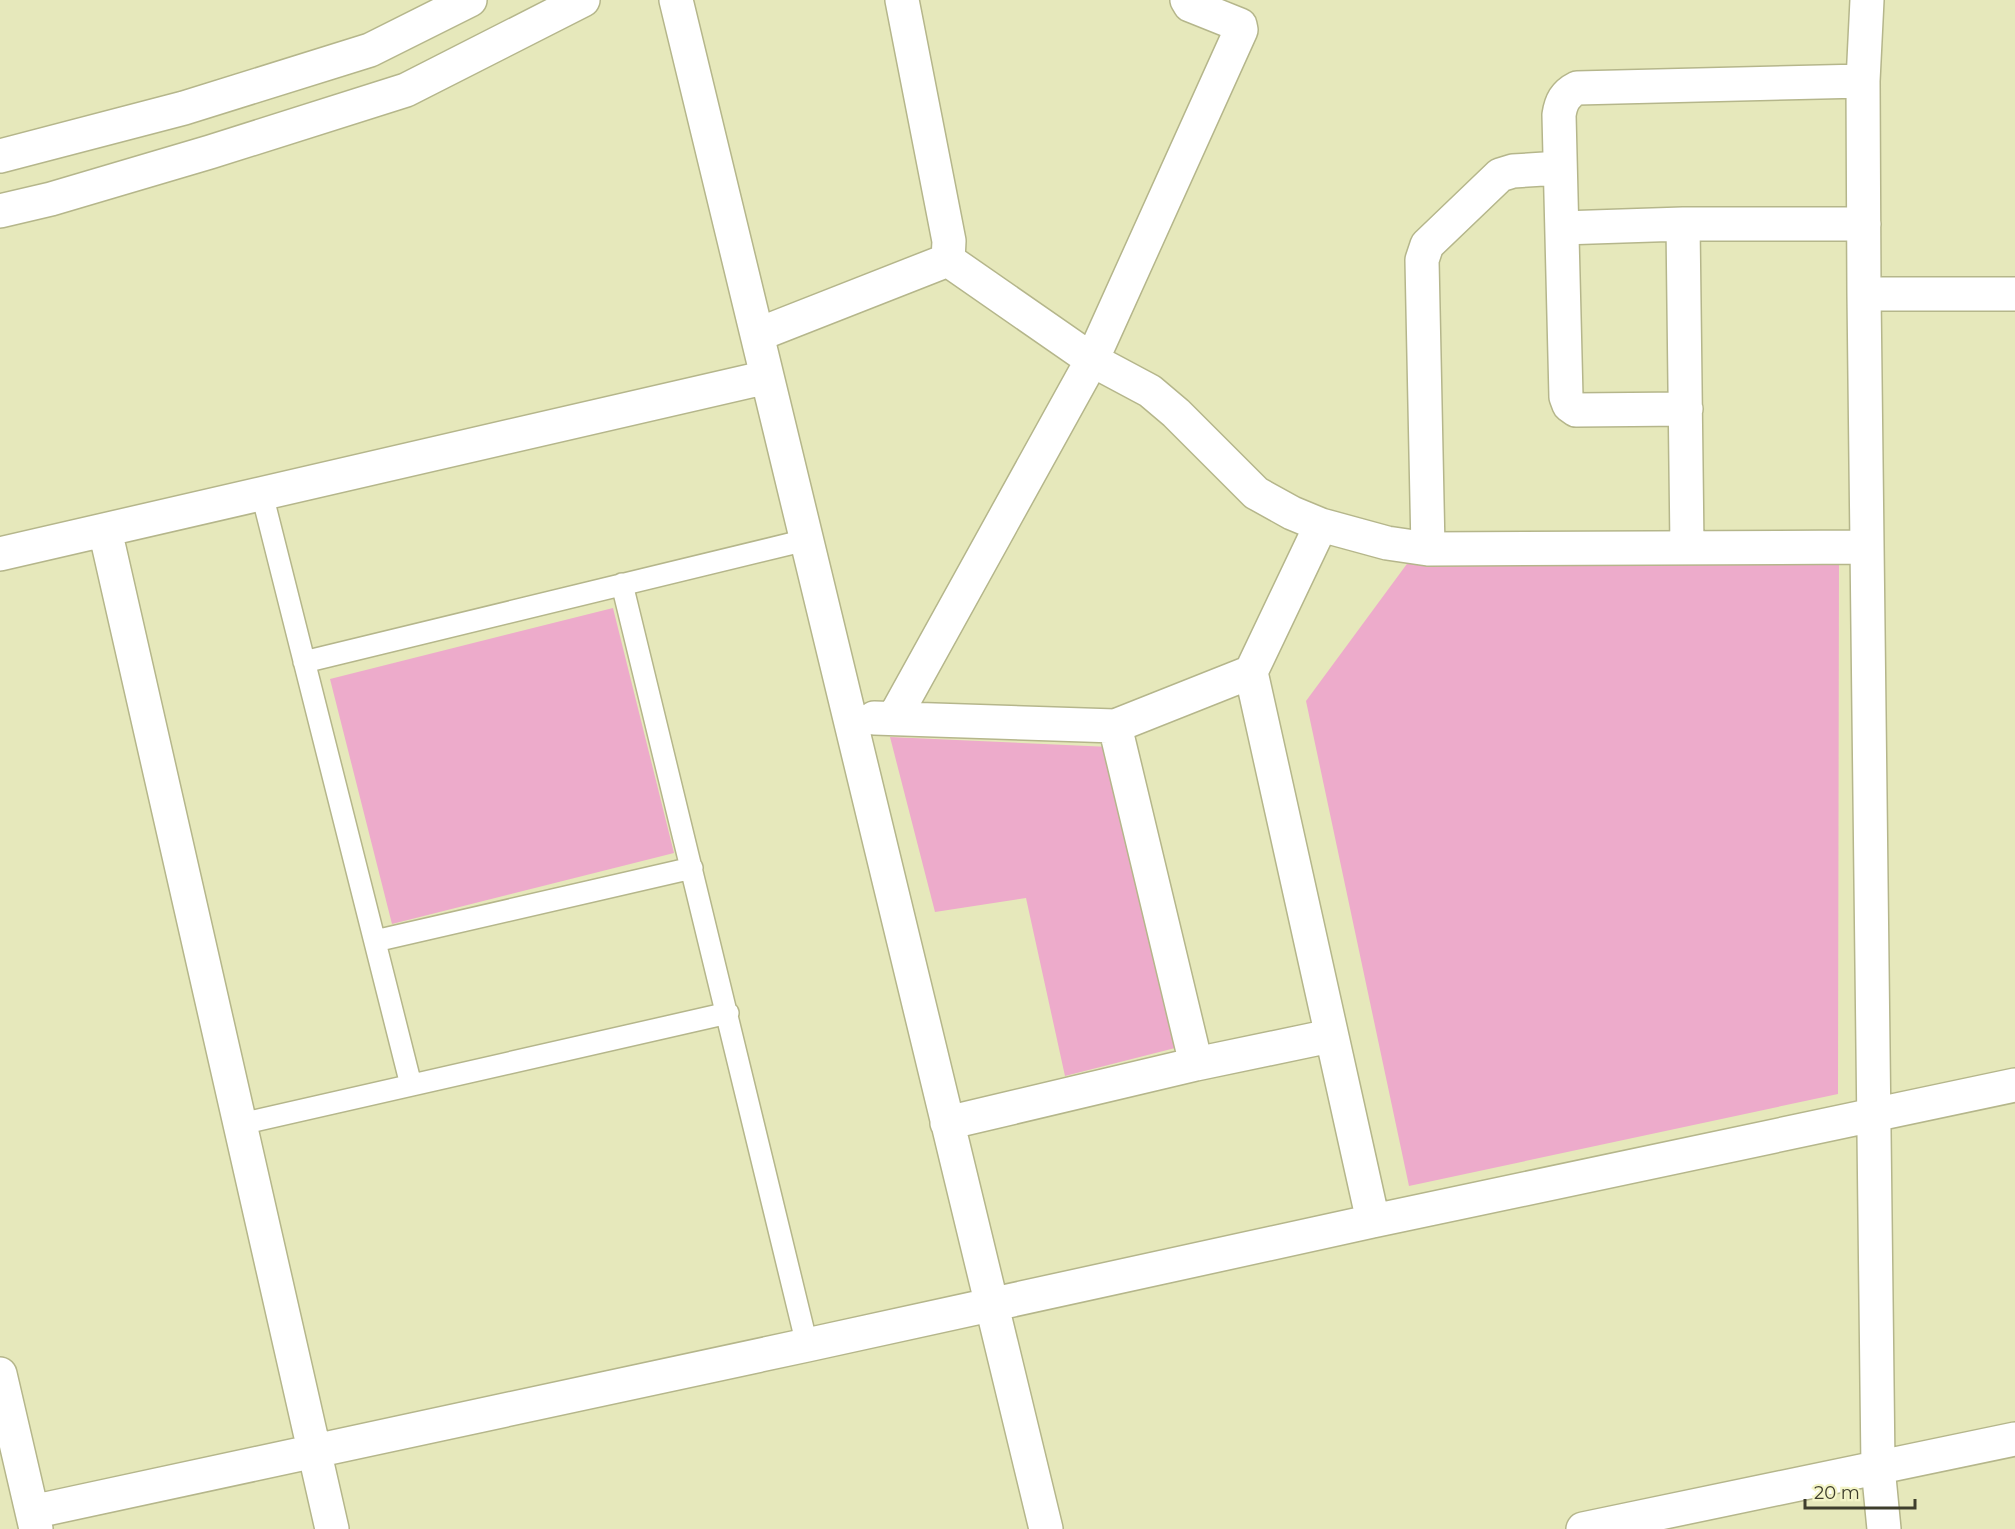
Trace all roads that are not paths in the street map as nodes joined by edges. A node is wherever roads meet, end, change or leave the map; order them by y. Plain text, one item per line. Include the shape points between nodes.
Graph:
1 (470, 0) edge
2 (583, 0) edge
3 (676, 0) edge
4 (902, 0) edge
5 (1187, 0) edge
6 (1867, 0) edge
7 (1863, 81) junction
8 (0, 156) edge
9 (1560, 168) junction
10 (0, 211) edge
11 (1683, 224) junction
12 (1864, 224) junction
13 (1562, 228) junction
14 (948, 260) junction
15 (1864, 294) junction
16 (2015, 294) edge
17 (757, 335) junction
18 (1092, 360) junction
19 (767, 377) junction
20 (1686, 409) junction
21 (262, 494) junction
22 (1321, 525) junction
23 (105, 530) junction
24 (806, 540) junction
25 (1687, 547) junction
26 (1867, 547) junction
27 (1428, 549) junction
28 (0, 554) edge
29 (622, 584) junction
30 (304, 662) junction
31 (1251, 672) junction
32 (849, 718) junction
33 (894, 718) junction
34 (1115, 726) junction
35 (692, 868) junction
36 (375, 941) junction
37 (728, 1012) junction
38 (1330, 1036) junction
39 (1196, 1064) junction
40 (411, 1084) junction
41 (2015, 1085) edge
42 (1875, 1115) junction
43 (947, 1123) junction
44 (240, 1124) junction
45 (1373, 1221) junction
46 (991, 1305) junction
47 (807, 1345) junction
48 (0, 1374) edge
49 (2015, 1438) edge
50 (315, 1451) junction
51 (1878, 1467) junction
52 (34, 1520) edge
53 (332, 1529) edge
54 (1046, 1529) edge
55 (1583, 1529) edge
56 (1884, 1529) edge

1 - 8 street via 370,50 184,108
2 - 10 street via 406,90 198,156
3 - 17 street
4 - 14 street via 949,241
5 - 18 street via 1190,5 1240,25 1241,30
6 - 7 street
7 - 9 street via 1576,88 1567,93 1558,115
7 - 12 street
9 - 13 street
9 - 27 street via 1500,175 1427,245 1422,260
11 - 12 street
11 - 13 street
11 - 20 street
12 - 15 street
13 - 20 street via 1569,405 1576,410
14 - 17 street
14 - 18 street
15 - 16 street
15 - 26 street
17 - 19 street
18 - 22 street via 1150,391 1256,493
18 - 33 street
19 - 21 street
19 - 24 street
20 - 25 street
21 - 23 street
21 - 30 lane
22 - 27 street
22 - 31 street
23 - 28 street
23 - 44 street
24 - 29 lane
24 - 32 street
25 - 26 street
25 - 27 street
26 - 42 street
29 - 30 lane
29 - 35 lane
30 - 36 lane
31 - 34 street
31 - 38 street
32 - 33 street
32 - 43 street
33 - 34 street
34 - 39 street
35 - 36 lane
35 - 37 lane
36 - 40 lane
37 - 40 lane
37 - 47 lane
38 - 39 street
38 - 45 street
39 - 43 street
40 - 44 lane
41 - 42 street
42 - 45 street
42 - 51 street
43 - 46 street
44 - 50 street
45 - 46 street
46 - 47 street
46 - 54 street
47 - 50 street
48 - 52 street
49 - 51 street
50 - 52 street
50 - 53 street
51 - 55 street
51 - 56 street

